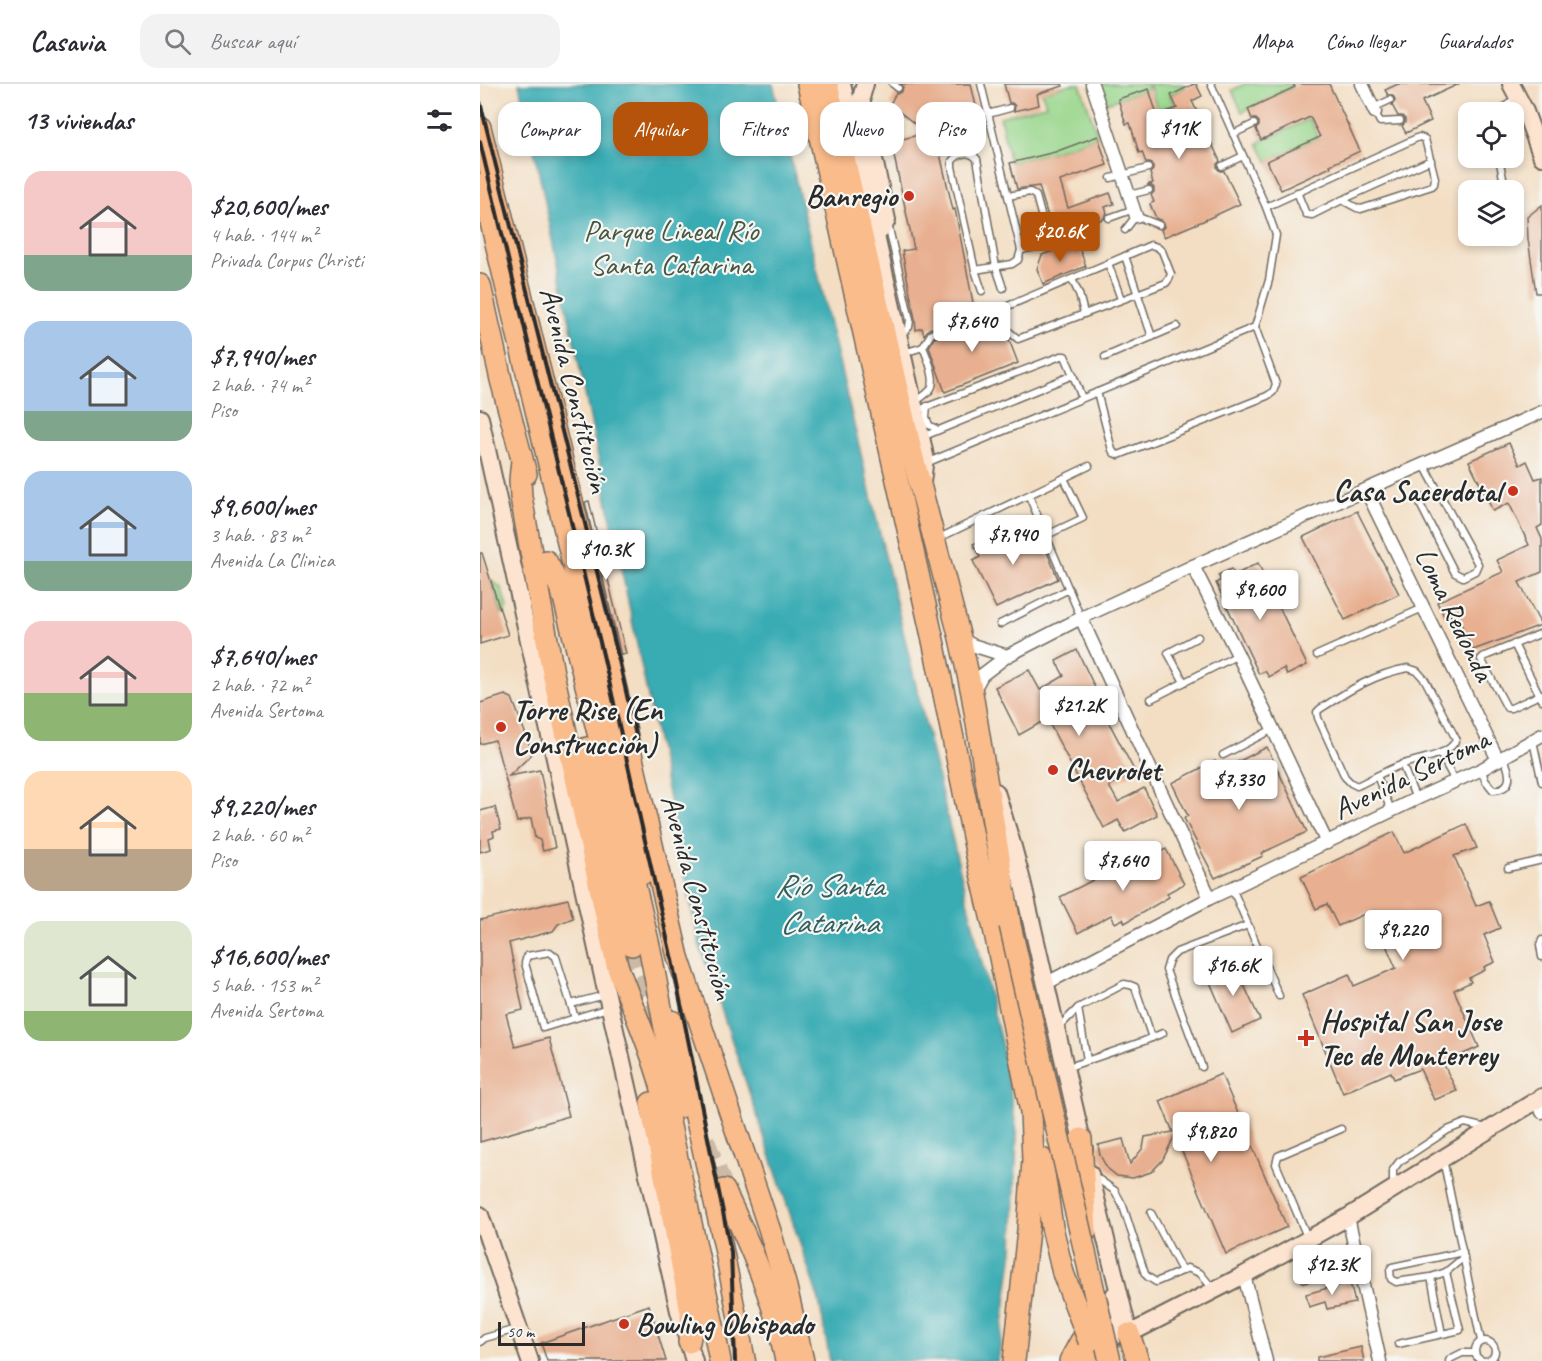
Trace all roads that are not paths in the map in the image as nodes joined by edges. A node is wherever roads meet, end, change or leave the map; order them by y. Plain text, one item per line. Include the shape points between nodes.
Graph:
1 (808, 84) edge
2 (827, 84) edge
3 (842, 84) edge
4 (865, 84) edge
5 (981, 84) edge
6 (1092, 84) edge
7 (1211, 84) edge
8 (1363, 84) edge
9 (1517, 96) edge
10 (1390, 100) dead end
11 (1010, 108) dead end
12 (1374, 110) junction
13 (988, 114) junction
14 (1400, 121) dead end
15 (1254, 124) dead end
16 (480, 127) edge
17 (1542, 128) edge
18 (1233, 134) junction
19 (1243, 156) junction
20 (1542, 157) edge
21 (1431, 160) junction
22 (1222, 166) dead end
23 (1148, 168) dead end
24 (1117, 177) junction
25 (480, 183) edge
26 (1297, 192) junction
27 (1150, 193) dead end
28 (1135, 194) junction
29 (1008, 196) junction
30 (1342, 200) junction
31 (1266, 207) junction
32 (1135, 212) junction
33 (887, 220) junction
34 (1110, 220) dead end
35 (1159, 225) dead end
36 (1125, 231) dead end
37 (876, 234) junction
38 (1021, 250) junction
39 (1125, 256) junction
40 (1108, 263) junction
41 (996, 267) junction
42 (975, 270) junction
43 (1072, 279) junction
44 (480, 285) edge
45 (1003, 288) dead end
46 (982, 291) dead end
47 (1138, 293) junction
48 (1121, 299) junction
49 (1001, 309) junction
50 (1084, 313) junction
51 (1177, 326) dead end
52 (1255, 327) junction
53 (899, 336) junction
54 (1152, 337) junction
55 (480, 347) edge
56 (923, 347) junction
57 (903, 354) junction
58 (1105, 357) dead end
59 (1074, 375) junction
60 (501, 380) junction
61 (1097, 392) junction
62 (1082, 398) junction
63 (919, 407) junction
64 (1542, 412) edge
65 (480, 418) edge
66 (939, 430) junction
67 (924, 453) junction
68 (522, 460) junction
69 (1424, 465) junction
70 (1089, 466) dead end
71 (1064, 478) junction
72 (1366, 490) junction
73 (1437, 490) junction
74 (1029, 496) junction
75 (1047, 535) junction
76 (935, 539) junction
77 (546, 561) junction
78 (1193, 566) junction
79 (1069, 589) junction
80 (1424, 607) junction
81 (1081, 618) junction
82 (1000, 624) dead end
83 (1542, 633) edge
84 (1198, 637) dead end
85 (960, 638) junction
86 (1514, 644) junction
87 (1238, 655) junction
88 (1007, 656) junction
89 (1317, 656) dead end
90 (1184, 682) junction
91 (972, 693) junction
92 (1541, 696) edge
93 (1150, 699) dead end
94 (949, 725) junction
95 (1274, 729) junction
96 (1537, 738) edge
97 (979, 742) junction
98 (1440, 753) junction
99 (1223, 755) dead end
100 (1501, 759) junction
101 (1402, 764) junction
102 (1482, 769) junction
103 (1377, 776) junction
104 (1455, 781) junction
105 (1542, 782) edge
106 (1416, 799) junction
107 (1392, 811) junction
108 (1327, 843) junction
109 (1542, 860) edge
110 (1508, 868) dead end
111 (1232, 888) junction
112 (1210, 898) junction
113 (1010, 925) junction
114 (1248, 925) junction
115 (1542, 940) edge
116 (632, 945) tunnel mouth
117 (1542, 957) edge
118 (1045, 984) junction
119 (1279, 996) dead end
120 (608, 1001) junction
121 (571, 1004) junction
122 (1078, 1008) junction
123 (575, 1018) junction
124 (639, 1026) junction
125 (1056, 1030) junction
126 (1163, 1033) dead end
127 (1152, 1038) junction
128 (1087, 1060) junction
129 (1202, 1067) dead end
130 (1065, 1069) junction
131 (1541, 1103) edge
132 (1031, 1112) junction
133 (1490, 1128) junction
134 (1341, 1129) dead end
135 (1082, 1139) junction
136 (1443, 1159) junction
137 (1090, 1174) junction
138 (1393, 1189) junction
139 (724, 1190) tunnel mouth
140 (1150, 1213) dead end
141 (480, 1215) edge
142 (1348, 1217) junction
143 (1308, 1239) junction
144 (1463, 1255) junction
145 (1088, 1256) dead end
146 (1339, 1260) dead end
147 (1182, 1271) junction
148 (1360, 1271) junction
149 (1317, 1272) junction
150 (1446, 1272) junction
151 (1244, 1275) junction
152 (1431, 1276) junction
153 (1115, 1279) junction
154 (1305, 1279) dead end
155 (1214, 1290) junction
156 (519, 1328) junction
157 (1130, 1334) junction
158 (1442, 1334) junction
159 (1482, 1341) junction
160 (480, 1342) edge
161 (1398, 1344) dead end
162 (1087, 1348) edge
163 (692, 1351) edge
164 (1475, 1353) junction
165 (787, 1356) edge
166 (530, 1361) edge
167 (720, 1361) edge
168 (729, 1361) edge
169 (746, 1361) edge
170 (803, 1361) edge
171 (1014, 1361) edge
172 (1071, 1361) edge
173 (1103, 1361) edge
174 (1110, 1361) edge
175 (1127, 1361) edge
176 (1138, 1361) edge
177 (1266, 1361) edge
178 (1380, 1361) edge
179 (1449, 1361) edge
180 (1483, 1361) edge

1 - 94 highway
2 - 67 highway
3 - 37 street
4 - 33 street via 861,98
5 - 13 lane
6 - 24 street
7 - 18 lane
8 - 12 street
9 - 17 street
9 - 20 street
10 - 12 lane
11 - 13 lane
12 - 14 lane via 1380,122
13 - 29 lane
15 - 18 lane
16 - 170 highway, Avenida Constitución via 678,957 770,1231
18 - 19 lane
19 - 22 lane
19 - 31 lane
21 - 26 lane via 1425,139 1419,137
21 - 30 lane
21 - 30 lane via 1435,181 1429,188 1361,208
23 - 24 lane
24 - 28 street
25 - 169 main road, Avenida Constitución via 625,787
26 - 30 lane via 1310,216
26 - 31 lane
27 - 28 lane
28 - 32 street
29 - 38 lane
29 - 38 lane via 1030,192 1036,196 1046,233 1035,247
31 - 52 lane via 1276,235 1269,280
32 - 34 lane
32 - 35 lane
32 - 36 lane
33 - 37 street
33 - 53 lane via 910,320 909,327
37 - 53 street
38 - 41 lane via 1018,260
39 - 40 lane
39 - 47 lane
39 - 47 lane via 1151,245 1157,247 1171,274 1166,283
40 - 43 lane
40 - 48 lane
41 - 42 lane
41 - 42 lane via 977,159 969,153 961,154 952,161 952,167
41 - 45 lane
42 - 46 lane
43 - 49 lane
43 - 50 lane
44 - 60 highway
47 - 48 lane
47 - 54 lane
48 - 50 lane
49 - 50 lane via 1006,329 1018,339
49 - 56 lane via 930,334
51 - 54 lane
52 - 61 lane
52 - 61 lane via 1276,384 1267,396 1119,455 1112,450
53 - 57 street
54 - 58 lane
55 - 60 highway
56 - 57 lane
56 - 63 lane via 934,384
57 - 63 street
59 - 62 lane
59 - 63 lane via 1068,360 1061,356
59 - 66 lane
60 - 68 highway
61 - 62 lane
62 - 67 lane
63 - 66 lane via 929,425
63 - 67 street
64 - 69 street
65 - 120 street
66 - 67 lane
67 - 76 highway via 921,486
68 - 77 highway
68 - 124 highway via 521,497 553,673 617,964
69 - 72 street
69 - 73 lane
70 - 71 lane
71 - 74 lane
71 - 75 lane via 1083,518
72 - 78 street
72 - 80 street, Loma Redonda
73 - 73 lane via 1478,564 1475,571 1463,577 1455,573 1420,506 1420,501
74 - 75 lane
74 - 76 lane
75 - 79 lane
76 - 85 highway
77 - 116 highway
77 - 168 highway via 568,612 650,950
78 - 81 street
78 - 87 street
79 - 81 lane
79 - 82 lane
80 - 89 lane
80 - 100 street, Loma Redonda
81 - 88 street
81 - 112 street
83 - 86 lane
84 - 90 lane via 1168,653
85 - 88 street
85 - 91 highway
86 - 92 lane
86 - 92 lane via 1482,660 1507,708
87 - 90 lane
87 - 95 street
88 - 91 street via 982,675
90 - 93 lane
91 - 97 highway
94 - 113 highway via 965,767
94 - 132 highway
95 - 99 lane
95 - 108 street
96 - 100 street, Avenida Sertoma
96 - 105 lane
97 - 113 highway
97 - 118 street via 1013,847
98 - 101 lane
98 - 103 lane via 1453,746 1456,739 1425,680 1408,668 1384,673 1317,712 1345,777 1357,786
98 - 104 lane
100 - 102 street, Avenida Sertoma
100 - 102 lane via 1510,776 1504,787 1493,790
101 - 103 lane
101 - 106 lane
102 - 104 street, Avenida Sertoma
103 - 107 lane
104 - 106 street, Avenida Sertoma
106 - 107 street, Avenida Sertoma
107 - 108 street, Avenida Sertoma
108 - 111 street, Avenida Sertoma
109 - 110 lane
111 - 112 street, Avenida Sertoma
111 - 114 lane
112 - 118 street, Avenida Sertoma
113 - 174 highway, bridge
114 - 119 lane
114 - 129 lane via 1177,952 1169,960 1166,970
115 - 117 lane
118 - 125 street
120 - 121 lane
120 - 123 lane
120 - 163 street via 679,1311
121 - 123 lane
121 - 123 lane via 556,957 550,952 527,956 525,963 543,1028
122 - 125 lane
122 - 127 lane via 1124,984 1135,987
122 - 128 lane
124 - 163 highway via 691,1312
124 - 167 highway via 662,1089
125 - 130 street
126 - 127 lane
127 - 128 lane
128 - 130 lane
130 - 135 street
131 - 133 street
132 - 162 highway, bridge via 1052,1227
132 - 171 highway via 1033,1160
133 - 136 street
133 - 138 lane via 1465,1122 1448,1130 1399,1162 1393,1170
134 - 143 lane via 1278,1156 1276,1164
135 - 137 street
135 - 145 highway
136 - 138 street
136 - 144 lane
137 - 147 lane via 1115,1191 1145,1274 1156,1282
137 - 153 street
138 - 142 street
139 - 165 highway via 758,1264
140 - 147 lane
141 - 156 street
142 - 143 street
142 - 148 street
143 - 151 street
144 - 150 lane
144 - 152 lane via 1390,1270 1391,1279 1396,1282
144 - 159 lane
146 - 149 lane
147 - 155 lane via 1196,1271
148 - 149 lane via 1330,1275
148 - 178 street
149 - 154 lane
150 - 152 lane
150 - 158 lane via 1461,1330
151 - 155 street
151 - 177 street
152 - 158 lane
153 - 157 street
153 - 173 street via 1111,1340
155 - 157 street
156 - 160 lane
156 - 166 street
157 - 175 highway
157 - 176 highway
158 - 161 lane
159 - 164 lane via 1477,1343
159 - 180 lane via 1487,1340 1495,1347 1493,1357
162 - 172 highway
164 - 179 lane via 1462,1353
164 - 180 lane

